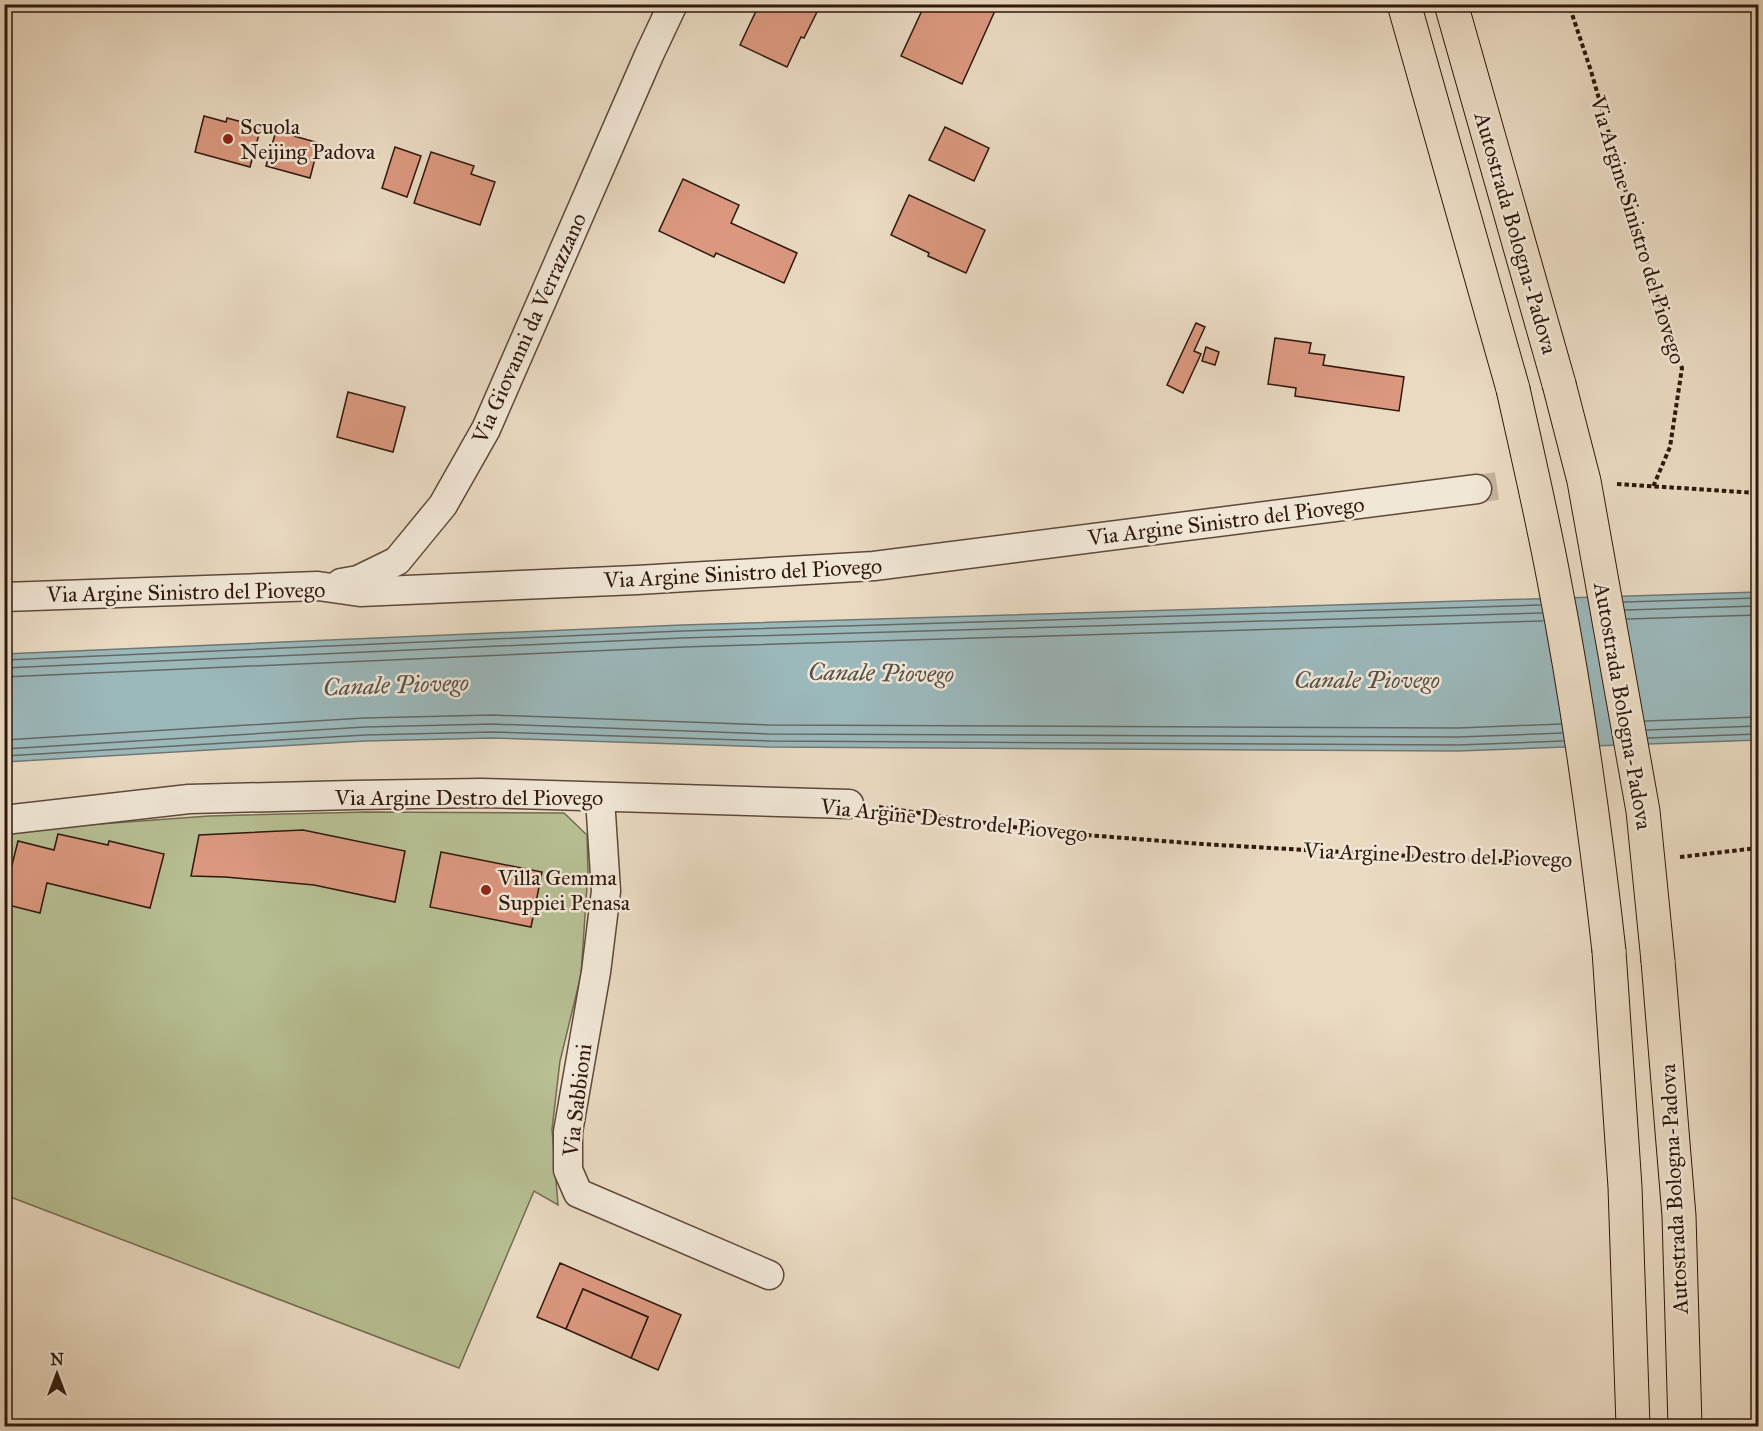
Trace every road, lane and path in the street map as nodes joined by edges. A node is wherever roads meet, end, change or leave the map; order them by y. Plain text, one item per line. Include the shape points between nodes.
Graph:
1 (673, 4) edge
2 (1404, 4) edge
3 (1451, 4) edge
4 (1570, 8) dead end
5 (1612, 484) dead end
6 (1653, 487) junction
7 (1477, 489) tunnel mouth
8 (1758, 493) edge
9 (318, 586) junction
10 (4, 597) edge
11 (600, 798) junction
12 (849, 804) joint
13 (4, 819) edge
14 (1758, 848) edge
15 (1671, 858) dead end
16 (1568, 861) dead end
17 (769, 1275) dead end
18 (1633, 1426) edge
19 (1684, 1426) edge

1 - 9 street, Via Giovanni da Verrazzano via 486,429 443,505 397,561 358,580
2 - 18 highway, Autostrada Bologna-Padova, bridge via 1513,388 1570,669 1609,951 1625,1187
3 - 19 highway, Autostrada Bologna-Padova, bridge via 1584,481 1643,811 1679,1216
4 - 6 path, Via Argine Sinistro del Piovego via 1682,368 1670,447
5 - 6 path
6 - 8 path
7 - 9 street, Via Argine Sinistro del Piovego via 874,566 360,592
9 - 10 street, Via Argine Sinistro del Piovego
11 - 12 street, Via Argine Destro del Piovego
11 - 13 street, Via Argine Destro del Piovego via 481,793 189,799
11 - 17 street, Via Sabbioni via 606,891 568,1132 568,1170 578,1193
12 - 16 path, Via Argine Destro del Piovego via 1047,832 1497,861
14 - 15 path

